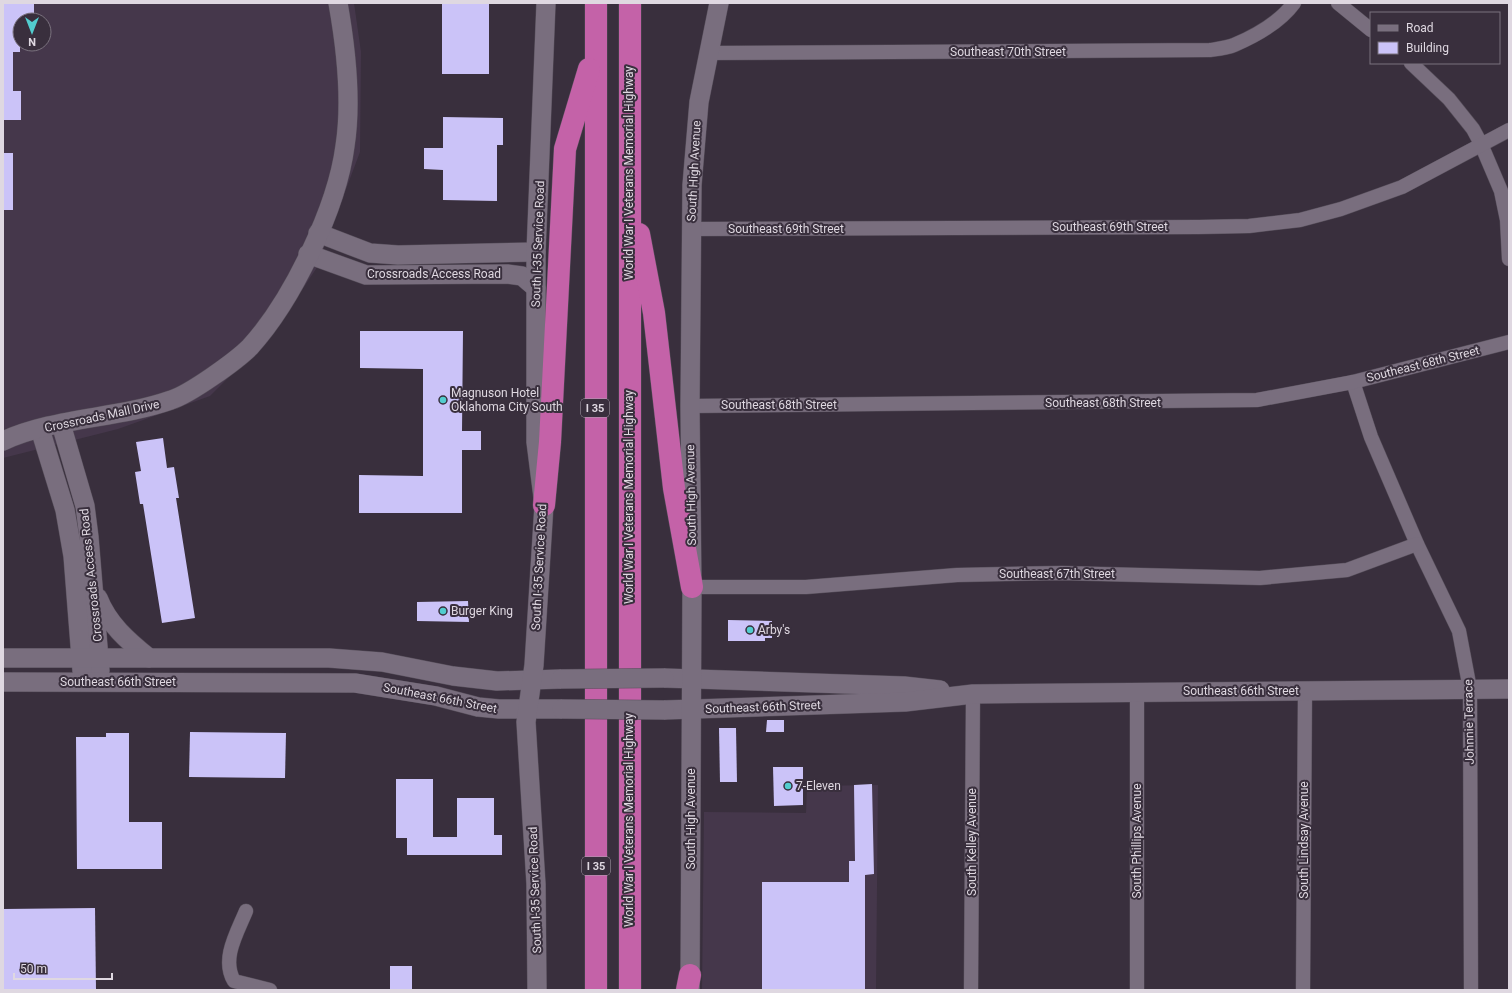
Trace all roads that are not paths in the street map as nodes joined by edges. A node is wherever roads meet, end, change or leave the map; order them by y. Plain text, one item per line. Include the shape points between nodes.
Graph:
1 (338, 3) edge
2 (546, 3) edge
3 (596, 3) edge
4 (630, 3) edge
5 (719, 3) edge
6 (1294, 3) edge
7 (1338, 3) edge
8 (1370, 29) edge
9 (596, 45) junction
10 (707, 53) junction
11 (1412, 64) edge
12 (1509, 130) edge
13 (1481, 144) junction
14 (630, 182) junction
15 (691, 229) junction
16 (318, 233) junction
17 (536, 252) junction
18 (308, 254) junction
19 (1509, 259) edge
20 (536, 288) junction
21 (1509, 342) edge
22 (1353, 382) junction
23 (690, 406) junction
24 (61, 424) junction
25 (40, 429) junction
26 (3, 441) edge
27 (544, 505) junction
28 (1417, 544) junction
29 (692, 587) junction
30 (94, 589) junction
31 (3, 658) edge
32 (90, 658) junction
33 (149, 658) junction
34 (532, 679) junction
35 (692, 680) junction
36 (3, 682) edge
37 (91, 682) junction
38 (1470, 689) junction
39 (1509, 689) edge
40 (1305, 690) junction
41 (1137, 691) junction
42 (973, 694) junction
43 (691, 709) junction
44 (528, 710) junction
45 (246, 912) dead end
46 (689, 985) edge
47 (270, 990) edge
48 (538, 990) edge
49 (596, 990) edge
50 (630, 990) edge
51 (971, 990) edge
52 (1137, 990) edge
53 (1303, 990) edge
54 (1471, 990) edge

1 - 16 street, Crossroads Mall Drive via 346,57 346,145 334,194
2 - 17 street, South I-35 Service Road
3 - 9 highway, I 35
4 - 14 highway, World War I Veterans Memorial Highway
5 - 10 street, South High Avenue
6 - 10 street, Southeast 70th Street via 1287,12 1233,46 1210,50
7 - 8 street
9 - 27 highway via 565,149 550,442
9 - 49 highway, I 35
10 - 15 street, South High Avenue via 698,102
11 - 13 street via 1449,99 1473,129
12 - 13 street, Southeast 69th Street
13 - 15 street, Southeast 69th Street via 1402,187 1341,210 1300,220 1249,226
13 - 19 street via 1500,191 1507,220
14 - 29 highway via 654,313 674,488
14 - 50 highway, World War I Veterans Memorial Highway
15 - 23 street, South High Avenue
16 - 17 street, Crossroads Access Road via 370,253
16 - 18 street, Crossroads Mall Drive
17 - 20 street, South I-35 Service Road
18 - 20 street, Crossroads Access Road via 366,275 507,274 522,276
18 - 24 street, Crossroads Mall Drive via 287,297 249,347 202,384 172,400 128,412
20 - 27 street, South I-35 Service Road via 536,442
21 - 22 street, Southeast 68th Street
22 - 23 street, Southeast 68th Street via 1257,400
22 - 28 street, Johnnie Terrace via 1371,437
23 - 29 street, South High Avenue
24 - 25 street, Crossroads Mall Drive
24 - 30 street, Crossroads Access Road via 85,506
25 - 26 street, Crossroads Mall Drive via 15,435
25 - 32 street, Crossroads Access Road via 65,510
27 - 34 street, South I-35 Service Road
28 - 29 street, Southeast 67th Street via 1347,570 1260,578 1060,573 973,574 806,587
28 - 38 street, Johnnie Terrace via 1459,631
29 - 35 street, South High Avenue
30 - 32 street, Crossroads Access Road
30 - 33 street via 102,609 112,624 124,638
31 - 32 street, Southeast 66th Street
32 - 33 street, Southeast 66th Street
32 - 37 street, Crossroads Access Road
33 - 34 street, Southeast 66th Street via 329,658 382,662 453,676 497,681
34 - 35 street, Southeast 66th Street, bridge
34 - 44 street, South I-35 Service Road
35 - 42 street, Southeast 66th Street via 904,686
35 - 43 street, South High Avenue
36 - 37 street, Southeast 66th Street
37 - 44 street, Southeast 66th Street via 355,683 436,696 478,707
38 - 39 street, Southeast 66th Street
38 - 40 street, Southeast 66th Street
38 - 54 street, Johnnie Terrace
40 - 41 street, Southeast 66th Street
40 - 53 street, South Lindsay Avenue
41 - 42 street, Southeast 66th Street
41 - 52 street, South Phillips Avenue
42 - 43 street, Southeast 66th Street via 905,702
42 - 51 street, South Kelley Avenue
43 - 44 street, Southeast 66th Street, bridge
43 - 46 street, South High Avenue
44 - 48 street, South I-35 Service Road via 526,722 536,884
45 - 47 street via 228,958 228,971 234,981

